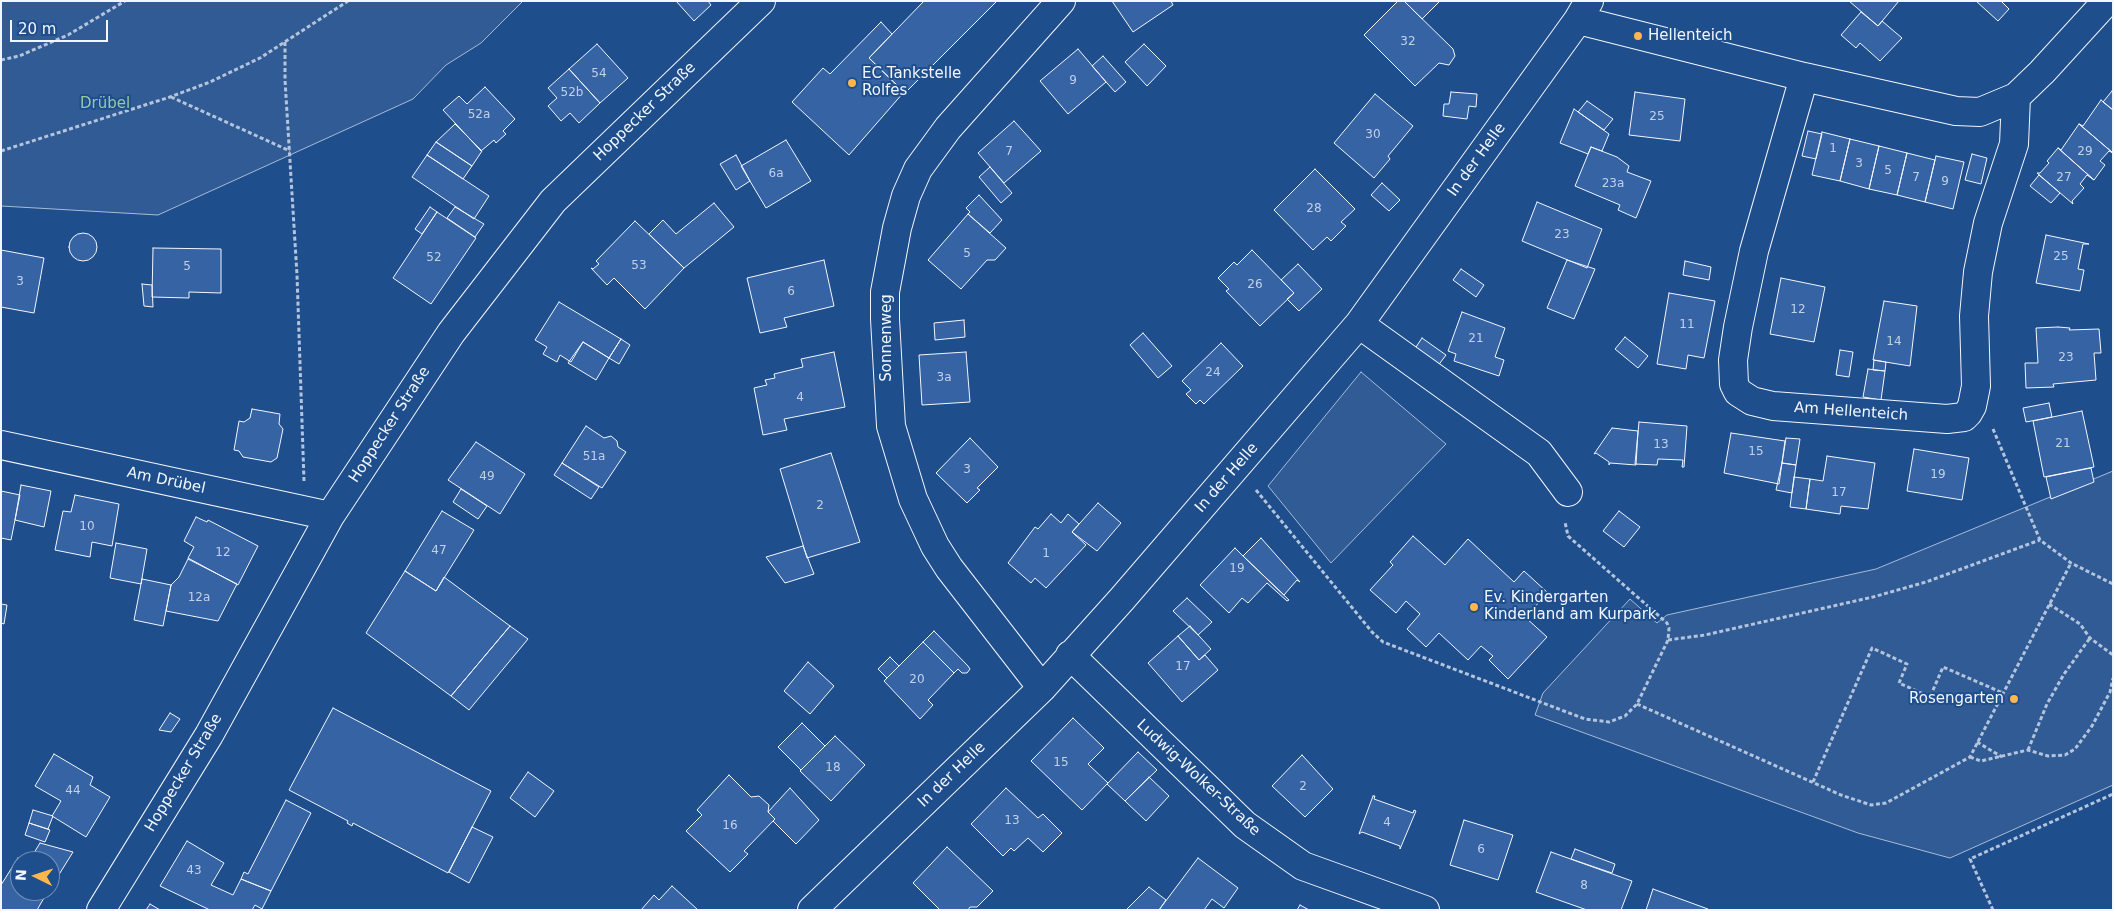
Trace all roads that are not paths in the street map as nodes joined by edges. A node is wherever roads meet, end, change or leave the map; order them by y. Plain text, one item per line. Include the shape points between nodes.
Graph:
1 (761, 1) edge
2 (1061, 1) edge
3 (2107, 1) edge
4 (1584, 11) edge
5 (1804, 76) junction
6 (2016, 97) junction
7 (1359, 324) junction
8 (1, 445) edge
9 (1568, 492) road end
10 (330, 516) junction
11 (1070, 655) junction
12 (1042, 688) junction
13 (101, 910) edge
14 (812, 910) edge
15 (1425, 910) edge

1 - 10 street, Hoppecker Straße via 552,201 450,333
2 - 12 street, Sonnenweg via 948,128 918,169 897,228 885,292 891,426 913,499 948,568
3 - 6 street
4 - 5 street
4 - 7 street, In der Helle
5 - 6 street via 1968,112 1986,111
5 - 6 street, Am Hellenteich via 1746,283 1733,360 1734,384 1745,398 1773,406 1947,419 1964,417 1972,406 1976,386 1974,316 1978,272 1990,216 2014,144
7 - 9 street via 1539,454
7 - 11 street, In der Helle
8 - 10 street, Am Drübel
10 - 13 street, Hoppecker Straße via 209,735
11 - 12 street, In der Helle
11 - 15 street, Ludwig-Wolker-Straße via 1245,825 1303,866
12 - 14 street, In der Helle

